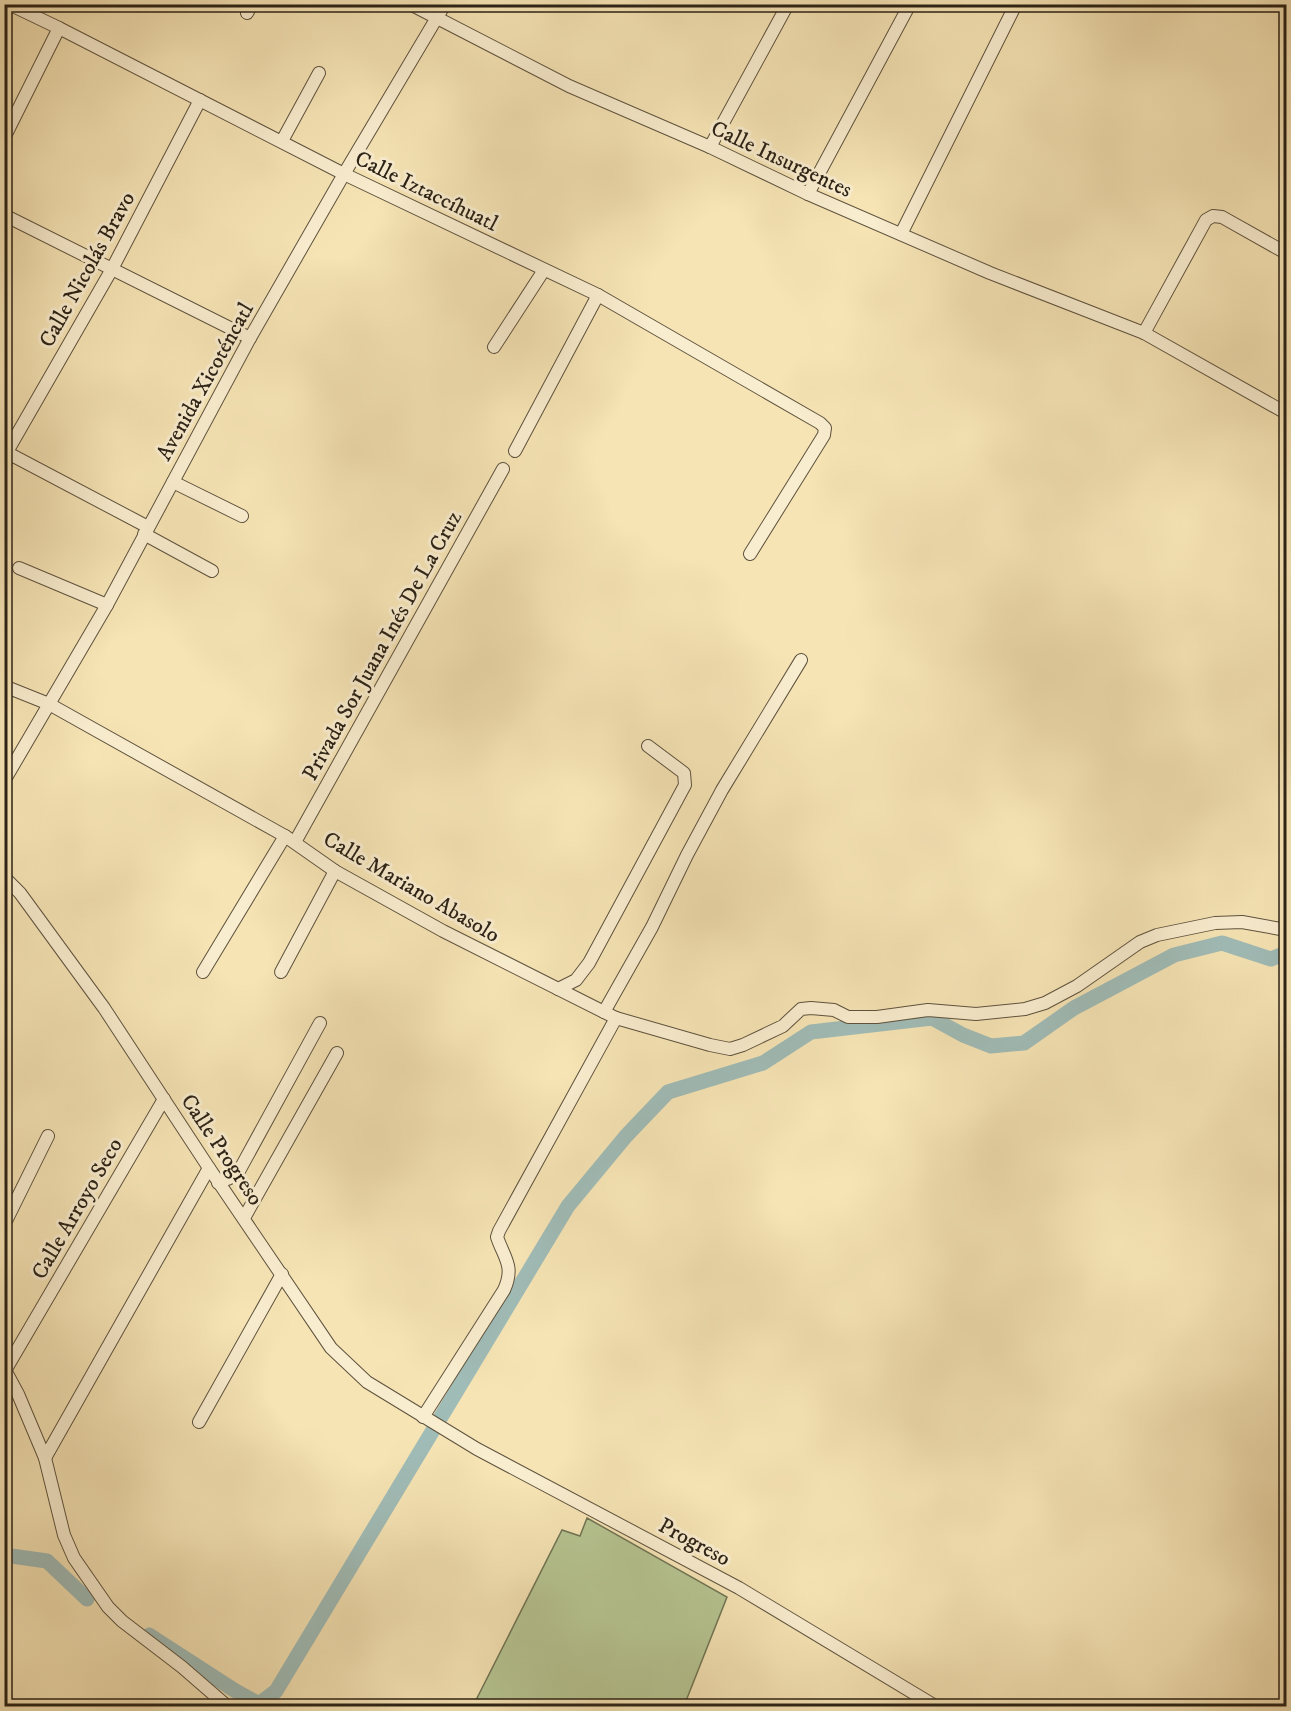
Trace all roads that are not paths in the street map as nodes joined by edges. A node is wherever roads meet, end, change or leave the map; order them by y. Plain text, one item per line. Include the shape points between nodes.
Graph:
1 (9, 4) edge
2 (410, 4) edge
3 (445, 4) edge
4 (788, 4) edge
5 (910, 4) edge
6 (1016, 4) edge
7 (437, 19) junction
8 (59, 28) junction
9 (319, 73) dead end
10 (200, 100) junction
11 (4, 138) edge
12 (282, 141) junction
13 (710, 147) junction
14 (344, 174) junction
15 (808, 194) junction
16 (4, 215) edge
17 (901, 234) junction
18 (1287, 253) edge
19 (112, 269) junction
20 (544, 270) junction
21 (598, 295) junction
22 (1144, 333) junction
23 (250, 338) junction
24 (494, 347) dead end
25 (1287, 413) edge
26 (515, 451) dead end
27 (5, 453) edge
28 (503, 469) dead end
29 (173, 482) junction
30 (242, 516) dead end
31 (146, 531) junction
32 (750, 554) dead end
33 (19, 568) dead end
34 (212, 571) dead end
35 (106, 605) junction
36 (801, 660) dead end
37 (4, 686) edge
38 (49, 704) junction
39 (648, 746) dead end
40 (4, 781) edge
41 (290, 839) junction
42 (335, 871) junction
43 (4, 877) edge
44 (1287, 930) edge
45 (203, 972) dead end
46 (281, 972) dead end
47 (558, 988) junction
48 (604, 1012) junction
49 (616, 1018) junction
50 (320, 1023) dead end
51 (337, 1053) dead end
52 (164, 1100) junction
53 (48, 1136) dead end
54 (208, 1168) junction
55 (218, 1183) junction
56 (244, 1218) junction
57 (4, 1225) edge
58 (282, 1274) junction
59 (5, 1369) edge
60 (426, 1419) junction
61 (199, 1422) dead end
62 (45, 1458) junction
63 (227, 1707) edge
64 (935, 1707) edge

1 - 8 street, Calle Iztaccíhuatl
2 - 7 street, Calle Insurgentes
3 - 7 street, Avenida Xicoténcatl
4 - 13 street
5 - 15 street
6 - 17 street
7 - 13 street, Calle Insurgentes via 569,86
7 - 14 street, Avenida Xicoténcatl
8 - 10 street, Calle Iztaccíhuatl
8 - 11 street
9 - 12 street
10 - 12 street, Calle Iztaccíhuatl
10 - 19 street, Calle Nicolás Bravo
12 - 14 street, Calle Iztaccíhuatl
13 - 15 street, Calle Insurgentes
14 - 20 street, Calle Iztaccíhuatl
14 - 23 street, Avenida Xicoténcatl
15 - 17 street, Calle Insurgentes
16 - 19 street
17 - 22 street, Calle Insurgentes
18 - 22 street via 1222,217 1213,216 1206,220
19 - 23 street
19 - 27 street, Calle Nicolás Bravo
20 - 21 street, Calle Iztaccíhuatl
20 - 24 street
21 - 26 street
21 - 32 street, Calle Iztaccíhuatl via 825,428
22 - 25 street, Calle Insurgentes
23 - 29 street, Avenida Xicoténcatl
27 - 31 street
28 - 41 street, Privada Sor Juana Inés De La Cruz
29 - 30 street
29 - 31 street, Avenida Xicoténcatl
31 - 34 street
31 - 35 street, Avenida Xicoténcatl
33 - 35 street
35 - 38 street, Avenida Xicoténcatl
36 - 48 street via 722,790
37 - 38 street, Calle Mariano Abasolo
38 - 40 street, Avenida Xicoténcatl
38 - 41 street, Calle Mariano Abasolo
39 - 47 street via 684,773 685,784 589,963 576,980
41 - 42 street, Calle Mariano Abasolo
41 - 45 street, Privada Sor Juana Inés De La Cruz
42 - 46 street
42 - 47 street, Calle Mariano Abasolo via 443,932
43 - 52 street, Calle Progreso via 20,893 104,1008
44 - 49 street, Calle Mariano Abasolo via 1242,922 1215,923 1156,935 1077,986 1025,1009 976,1014 928,1010 877,1017 848,1017 834,1010 801,1009 783,1026 730,1049
47 - 48 street, Calle Mariano Abasolo
48 - 49 street, Calle Mariano Abasolo
49 - 60 street via 499,1231 497,1237 508,1259 504,1290
50 - 55 street via 239,1171
51 - 56 street
52 - 54 street, Calle Progreso
52 - 59 street, Calle Arroyo Seco
53 - 57 street
54 - 55 street, Calle Progreso
54 - 62 street
55 - 56 street, Calle Progreso
56 - 58 street, Calle Progreso
58 - 60 street, Calle Progreso via 331,1348 367,1382
58 - 61 street
59 - 62 street
60 - 64 street, Progreso via 739,1588
62 - 63 street via 64,1535 74,1558 108,1607

